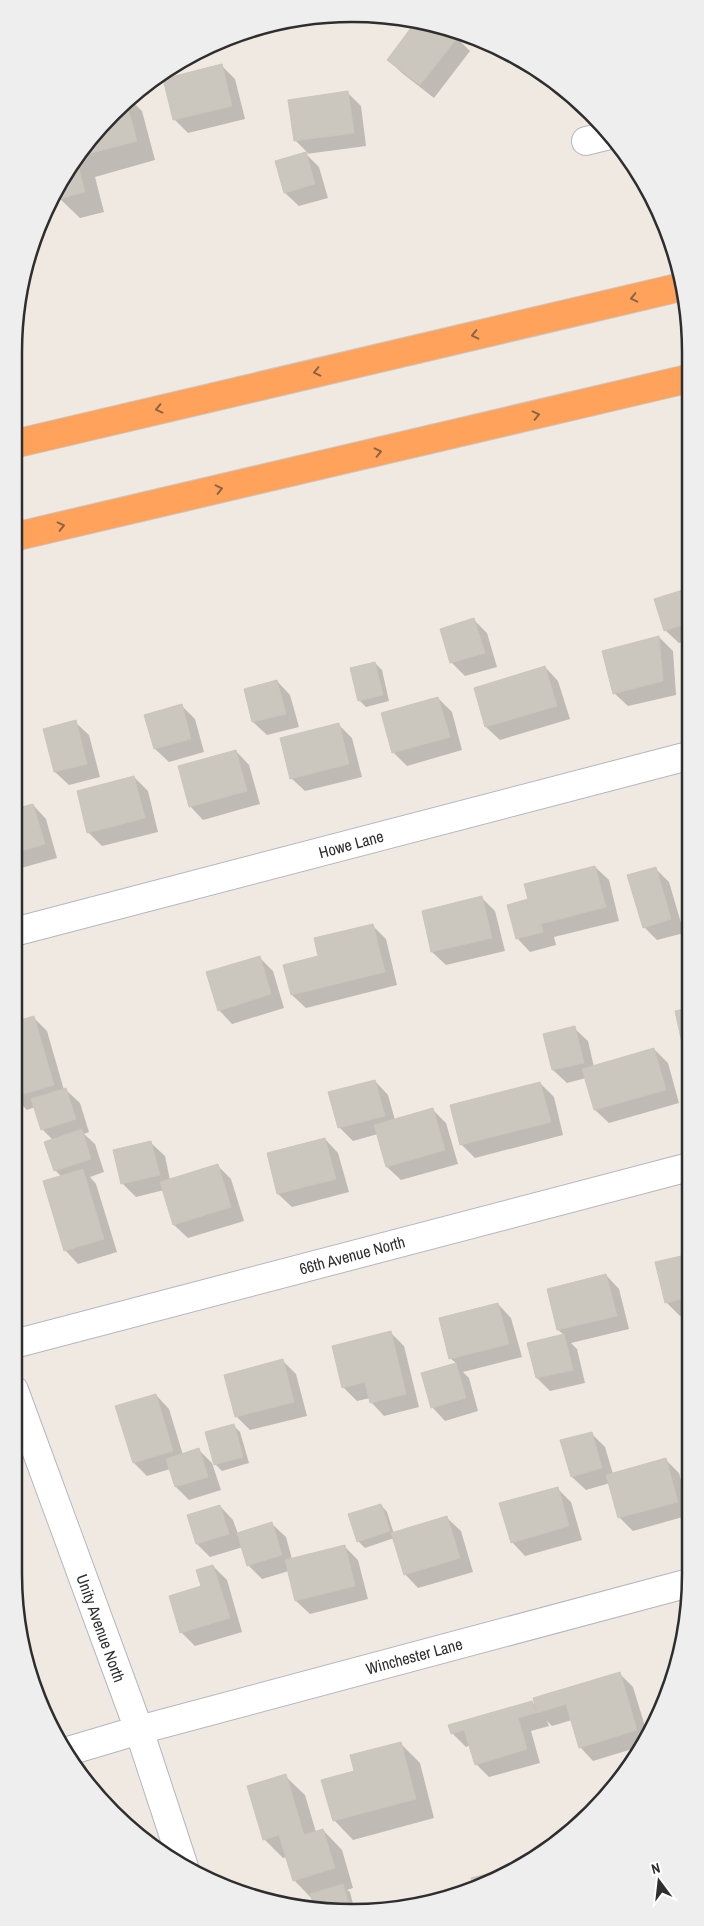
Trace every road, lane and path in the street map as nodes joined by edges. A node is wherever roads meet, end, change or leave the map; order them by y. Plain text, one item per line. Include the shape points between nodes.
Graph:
1 (675, 288) edge
2 (682, 380) edge
3 (22, 442) edge
4 (22, 535) edge
5 (682, 758) edge
6 (22, 930) edge
7 (682, 1169) edge
8 (22, 1342) edge
9 (22, 1412) edge
10 (681, 1585) edge
11 (139, 1730) junction
12 (73, 1749) edge
13 (180, 1855) edge

1 -> 3 highway
4 -> 2 highway
5 - 6 street, Howe Lane
7 - 8 street, 66th Avenue North
9 - 11 street, Unity Avenue North
10 - 11 street, Winchester Lane
11 - 12 street, Winchester Lane
11 - 13 street, Unity Avenue North

